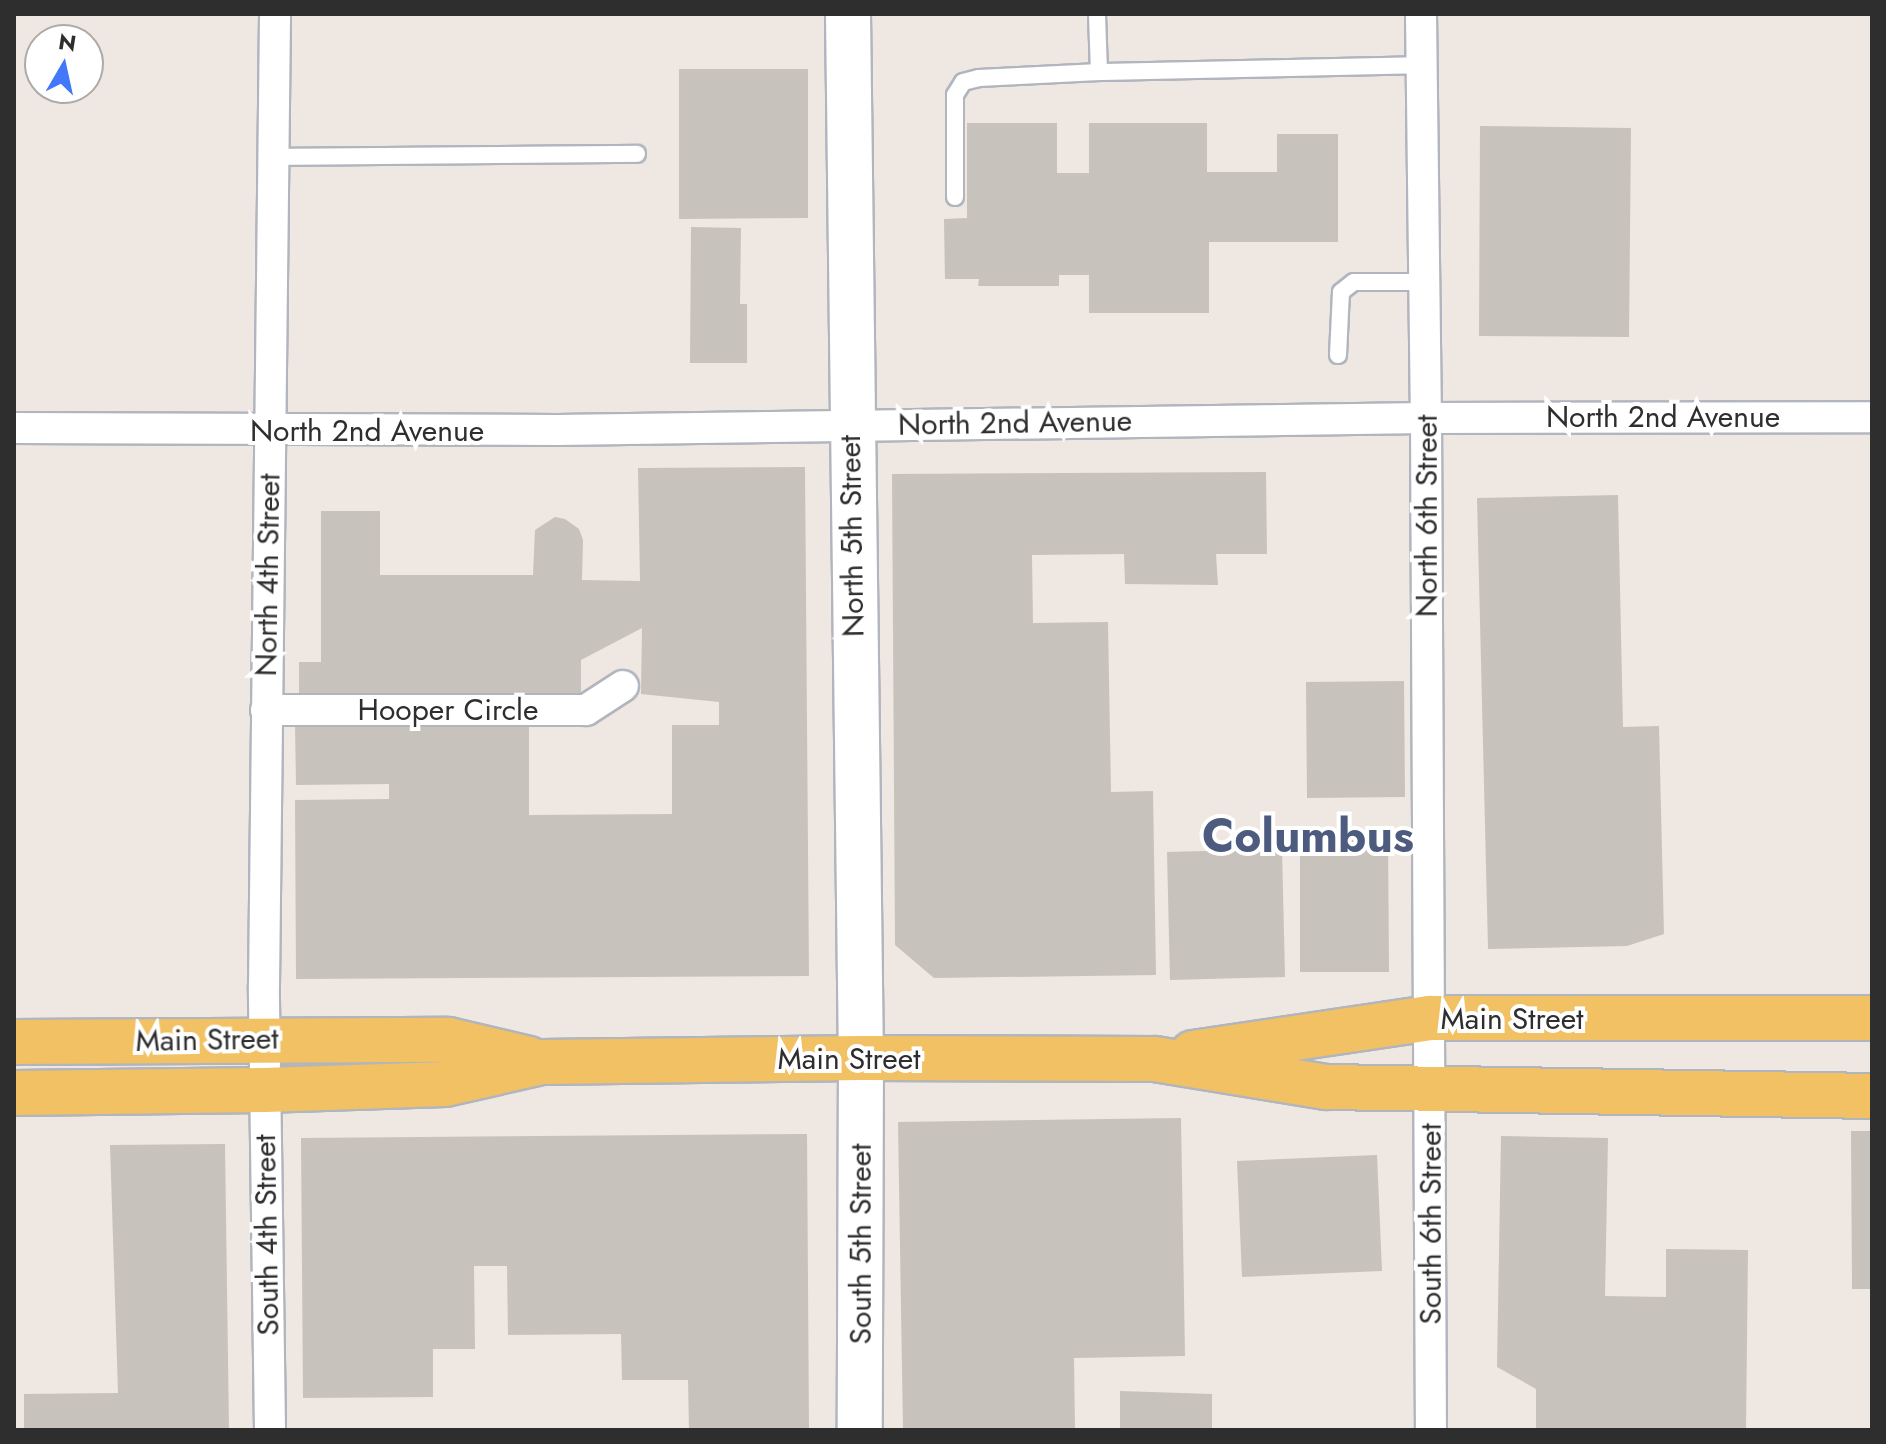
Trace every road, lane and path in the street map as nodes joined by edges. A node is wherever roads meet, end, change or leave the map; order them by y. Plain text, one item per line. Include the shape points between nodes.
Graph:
1 (275, 14) edge
2 (848, 14) edge
3 (1097, 14) edge
4 (1421, 14) edge
5 (1421, 65) junction
6 (1099, 72) junction
7 (637, 154) dead end
8 (274, 157) junction
9 (955, 197) dead end
10 (1424, 282) junction
11 (1338, 355) dead end
12 (1872, 417) edge
13 (1426, 418) junction
14 (851, 425) junction
15 (14, 428) edge
16 (270, 431) junction
17 (623, 686) dead end
18 (266, 710) junction
19 (1429, 1018) junction
20 (1872, 1018) edge
21 (265, 1039) junction
22 (14, 1042) edge
23 (861, 1058) junction
24 (1155, 1059) junction
25 (542, 1062) junction
26 (1431, 1089) junction
27 (265, 1090) junction
28 (14, 1093) edge
29 (1872, 1096) edge
30 (270, 1430) edge
31 (860, 1430) edge
32 (1431, 1430) edge

1 - 8 street, North 4th Street
2 - 14 main road, North 5th Street
3 - 6 lane
4 - 5 street, North 6th Street
5 - 6 lane
5 - 10 street, North 6th Street
6 - 9 lane via 963,82 955,95
7 - 8 lane
8 - 16 street, North 4th Street
10 - 11 lane via 1354,282 1341,292
10 - 13 street, North 6th Street
12 - 13 street, North 2nd Avenue
13 - 14 street, North 2nd Avenue
13 - 19 street, North 6th Street
14 - 16 street, North 2nd Avenue
14 - 23 main road, North 5th Street
15 - 16 street, North 2nd Avenue
16 - 18 street, North 4th Street
17 - 18 street, Hooper Circle via 586,710
18 - 21 street, North 4th Street
19 - 20 main road, Main Street
19 - 24 main road, Main Street
19 - 26 street, South 6th Street
21 - 22 main road, Main Street
21 - 25 main road, Main Street via 448,1040
21 - 27 street, South 4th Street
23 - 24 main road, Main Street
23 - 25 main road, Main Street
23 - 31 main road, South 5th Street
24 - 26 main road, Main Street via 1326,1087
25 - 27 main road, Main Street via 445,1084
26 - 29 main road, Main Street
26 - 32 street, South 6th Street
27 - 28 main road, Main Street
27 - 30 street, South 4th Street

